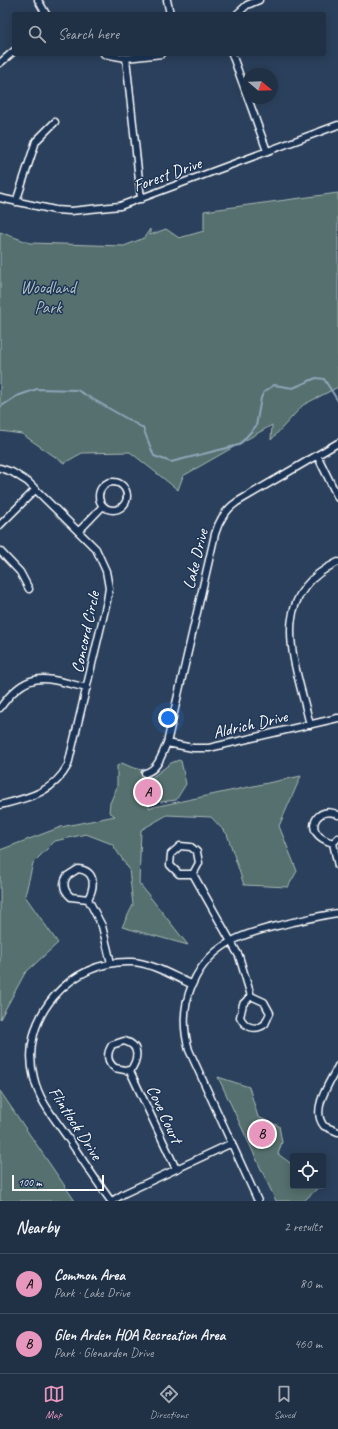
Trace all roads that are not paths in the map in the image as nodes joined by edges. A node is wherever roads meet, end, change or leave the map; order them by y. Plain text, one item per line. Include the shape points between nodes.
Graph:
1 (38, 0) edge
2 (167, 0) edge
3 (259, 0) edge
4 (45, 12) edge
5 (170, 12) edge
6 (239, 12) edge
7 (12, 53) edge
8 (115, 56) edge
9 (144, 56) edge
10 (233, 56) edge
11 (126, 58) junction
12 (0, 63) edge
13 (55, 122) dead end
14 (338, 125) edge
15 (267, 151) junction
16 (0, 198) edge
17 (141, 199) junction
18 (16, 202) junction
19 (338, 443) edge
20 (317, 455) junction
21 (0, 468) edge
22 (36, 489) junction
23 (338, 498) edge
24 (102, 507) junction
25 (0, 525) edge
26 (79, 531) junction
27 (0, 552) edge
28 (338, 562) edge
29 (29, 589) dead end
30 (87, 688) junction
31 (0, 708) edge
32 (338, 718) edge
33 (310, 725) junction
34 (168, 743) junction
35 (145, 773) dead end
36 (0, 805) edge
37 (338, 815) edge
38 (338, 838) edge
39 (333, 843) junction
40 (338, 866) edge
41 (193, 874) junction
42 (88, 899) junction
43 (338, 912) edge
44 (231, 941) junction
45 (111, 964) junction
46 (191, 984) junction
47 (251, 996) junction
48 (338, 1066) edge
49 (130, 1071) junction
50 (338, 1132) edge
51 (232, 1143) junction
52 (176, 1169) junction
53 (111, 1201) edge
54 (258, 1201) edge

1 - 4 street
2 - 5 street
3 - 6 street
7 - 12 street
8 - 11 street
9 - 11 street
10 - 15 street
11 - 17 street
13 - 18 street via 36,141
14 - 15 street, Forest Drive
15 - 17 street, Forest Drive
16 - 18 street, Forest Drive
17 - 18 street, Forest Drive via 104,209 71,211
19 - 20 street, Lake Drive
20 - 23 street
20 - 34 street, Lake Drive via 237,502 220,519
21 - 22 street, Concord Circle via 19,475
22 - 25 street
22 - 26 street, Concord Circle
24 - 24 street via 115,510 124,506 127,494 122,486 113,482 103,487 100,497
24 - 26 street
26 - 30 street, Concord Circle via 102,560 109,588
27 - 29 street via 20,572
28 - 33 street via 317,574 305,587 295,603 291,618 291,642
30 - 31 street via 35,679 17,688
30 - 36 street, Concord Circle via 70,758 61,776 39,794
32 - 33 street, Aldrich Drive
33 - 34 street, Aldrich Drive via 209,748
34 - 35 street, Lake Drive via 158,764 150,772
37 - 39 street via 331,812 323,813 317,818 314,826 319,838
38 - 39 street
39 - 40 street
41 - 41 street via 179,874 173,870 170,857 176,848 186,846 197,852 199,863
41 - 44 street
42 - 42 street via 76,899 68,894 64,884 70,872 82,870 90,875 94,887
42 - 45 street via 102,926
43 - 44 street via 253,932
44 - 46 street via 205,962
44 - 47 street via 242,964
45 - 46 street, Flintlock Drive via 143,964
45 - 53 street, Flintlock Drive via 80,975 54,995 37,1023 31,1055 34,1079 43,1101
46 - 51 street via 184,1014 187,1044
47 - 47 street via 243,1004 240,1017 247,1026 256,1028 265,1024 270,1013 264,1002
48 - 50 street via 318,1114 324,1126
49 - 49 street via 118,1070 109,1062 109,1050 117,1042 128,1042 135,1048 137,1058
49 - 52 street, Cove Court
51 - 52 street
51 - 54 street
52 - 53 street

